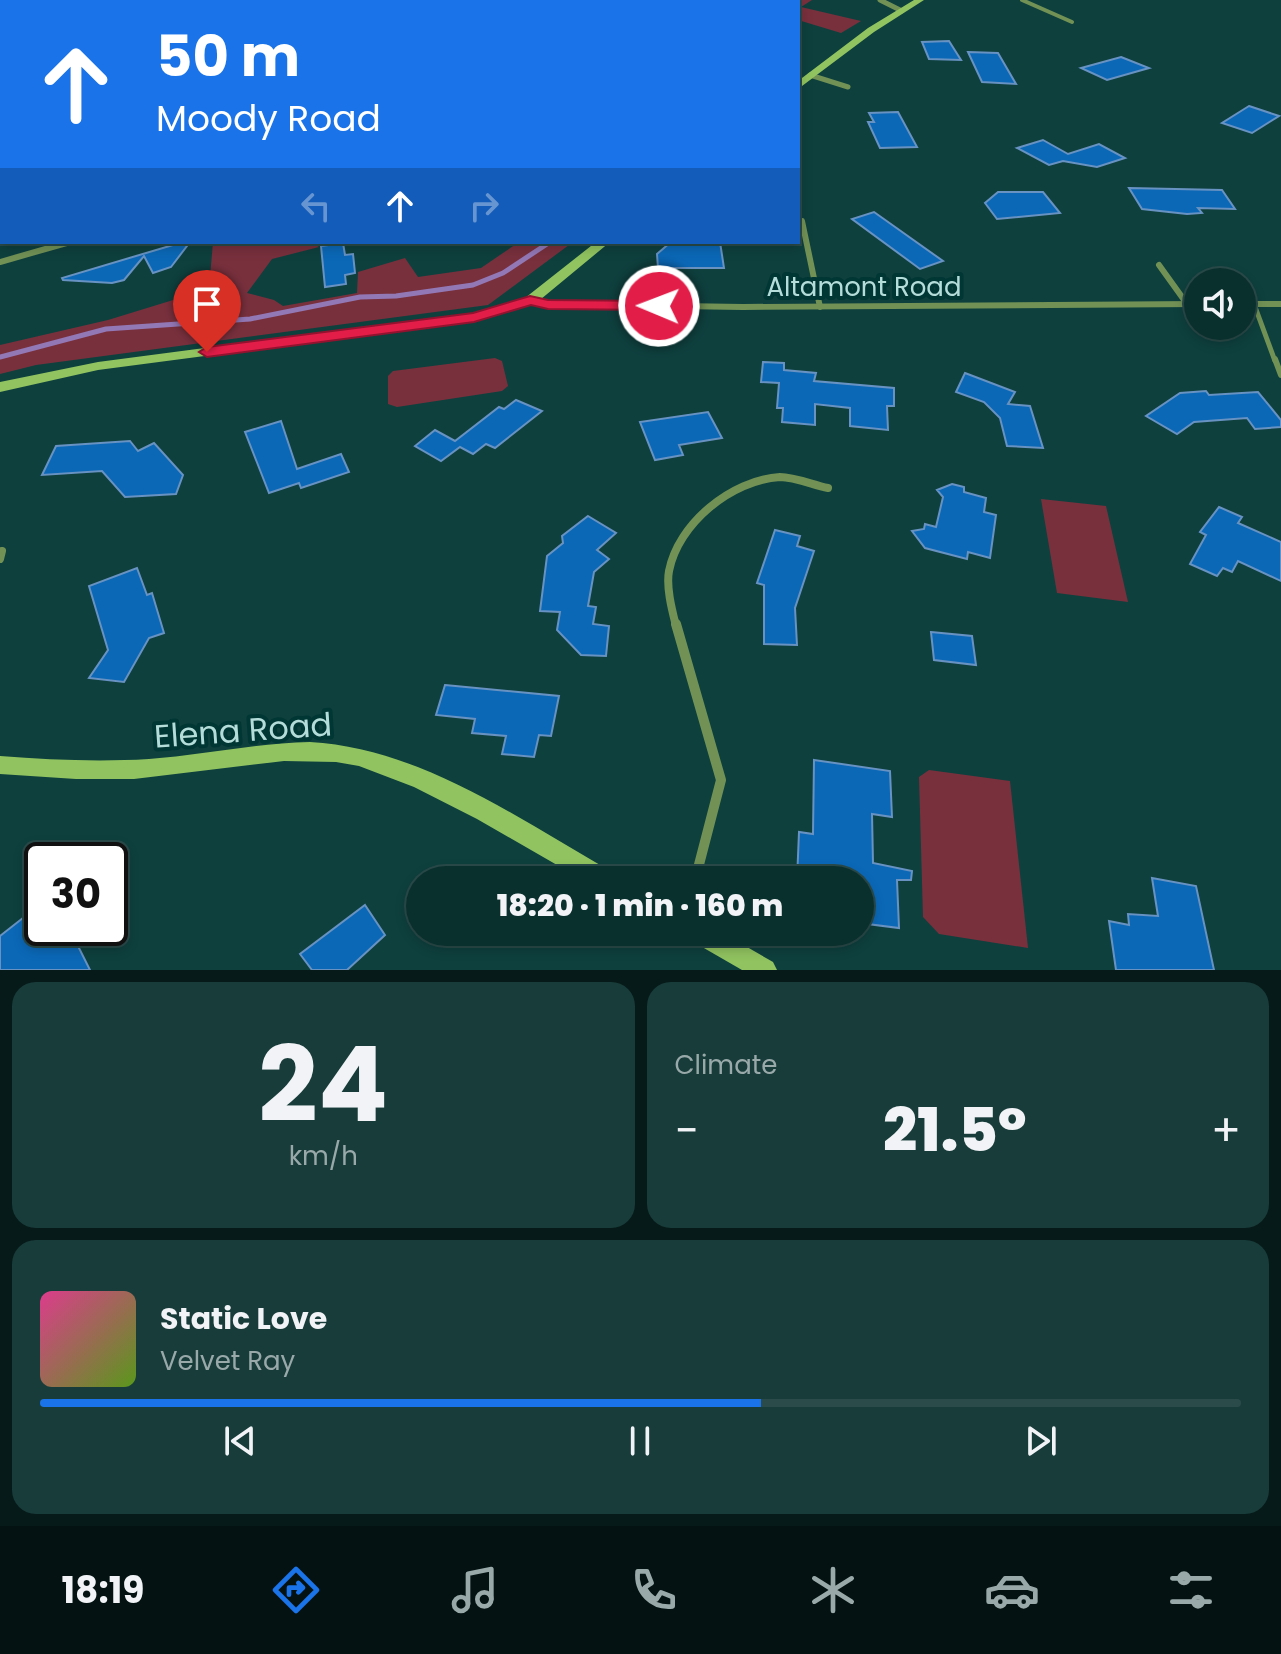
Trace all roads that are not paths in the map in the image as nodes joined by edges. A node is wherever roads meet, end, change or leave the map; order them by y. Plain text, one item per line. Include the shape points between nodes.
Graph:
1 (880, 0) edge
2 (920, 0) edge
3 (1022, 0) edge
4 (902, 11) junction
5 (1072, 22) dead end
6 (810, 75) junction
7 (800, 84) edge
8 (848, 87) dead end
9 (802, 221) dead end
10 (63, 244) edge
11 (601, 244) edge
12 (0, 262) edge
13 (1159, 265) dead end
14 (1184, 300) edge
15 (530, 301) junction
16 (1184, 304) edge
17 (1256, 304) edge
18 (1281, 304) edge
19 (820, 307) junction
20 (1256, 309) edge
21 (1281, 375) edge
22 (0, 387) edge
23 (828, 488) dead end
24 (0, 765) edge
25 (579, 866) edge
26 (699, 866) edge
27 (723, 946) edge
28 (765, 970) edge

1 - 4 street
2 - 4 street
3 - 5 lane
4 - 6 street
6 - 7 street
6 - 8 street
9 - 19 street
10 - 12 street
11 - 15 street
13 - 14 street
15 - 19 street, Altamont Road
15 - 22 street via 474,317 98,366
16 - 19 street, Altamont Road
17 - 18 street
20 - 21 lane
23 - 26 street via 782,477 761,481 724,497 677,543 668,574 672,611 721,780
24 - 25 street, Elena Road via 61,771 307,752 357,756 423,780
27 - 28 street

